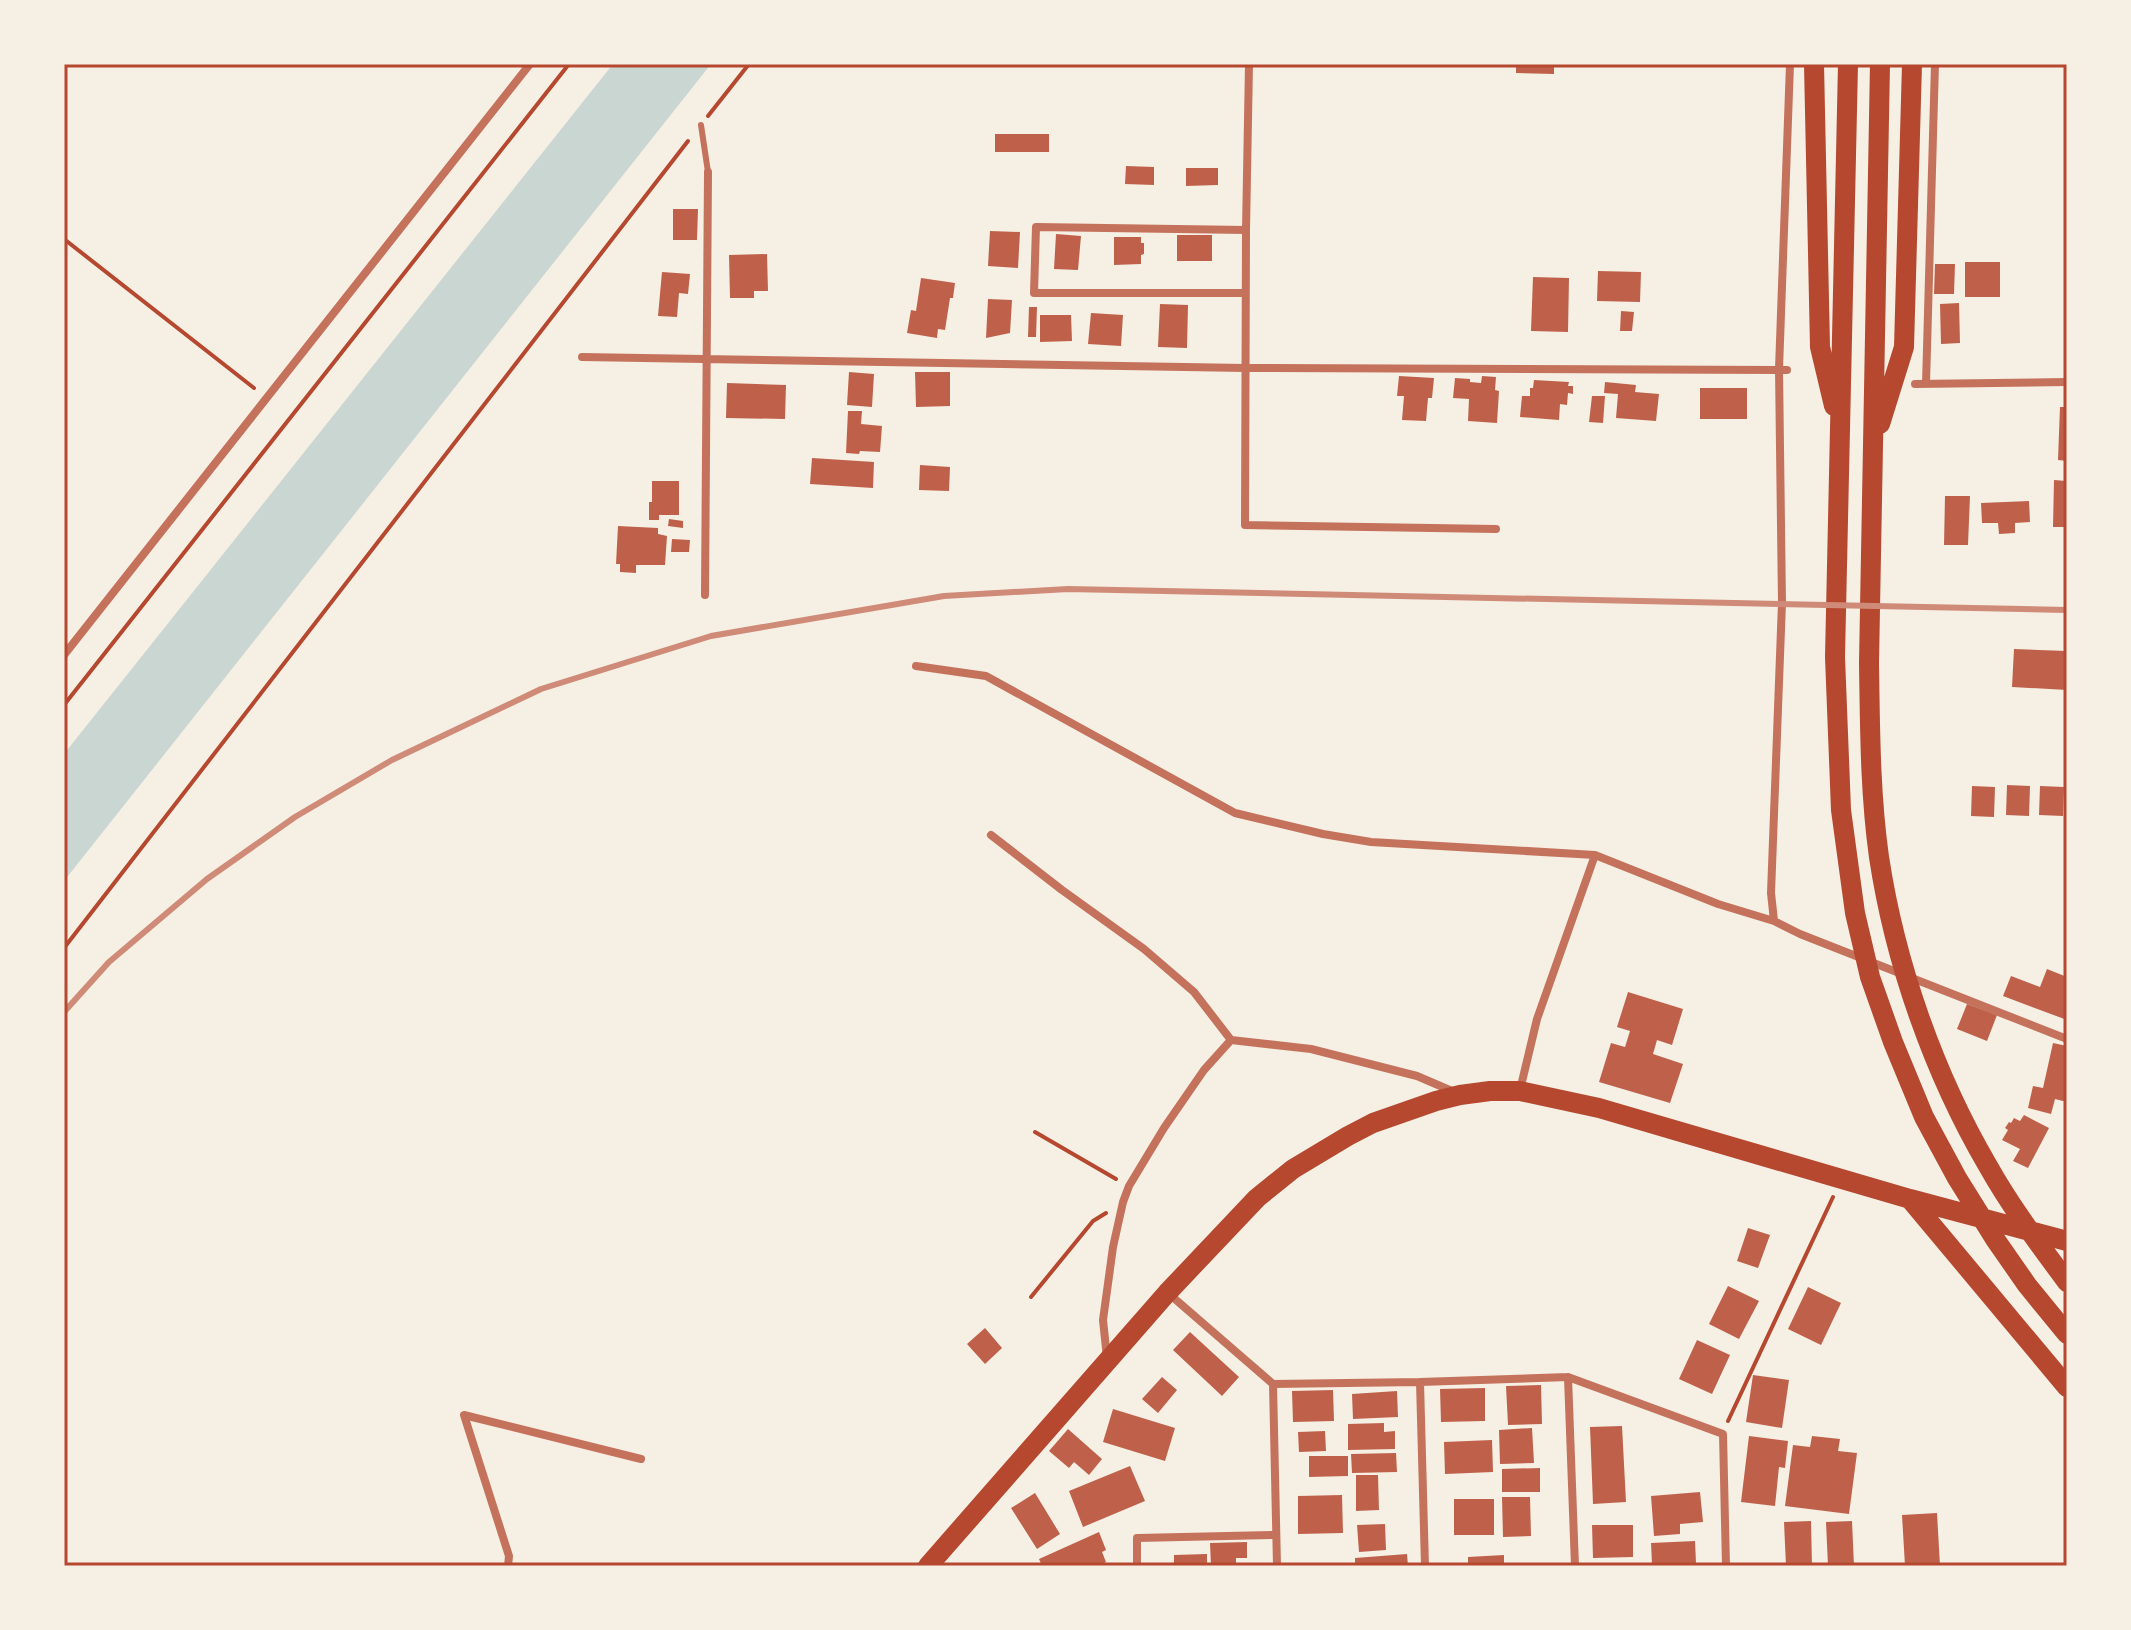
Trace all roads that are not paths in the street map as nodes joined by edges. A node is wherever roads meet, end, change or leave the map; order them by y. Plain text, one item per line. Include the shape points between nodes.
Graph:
1 (530, 64) edge
2 (1249, 64) edge
3 (1790, 64) edge
4 (1814, 64) edge
5 (1848, 64) edge
6 (1880, 64) edge
7 (1912, 64) edge
8 (1935, 64) edge
9 (701, 125) road end
10 (708, 172) joint
11 (1246, 230) junction
12 (1245, 293) junction
13 (582, 357) dead end
14 (707, 360) junction
15 (1245, 368) junction
16 (1783, 369) junction
17 (2067, 382) edge
18 (1915, 384) dead end
19 (1926, 384) junction
20 (1841, 437) junction
21 (1873, 448) junction
22 (1496, 529) dead end
23 (705, 595) dead end
24 (64, 655) edge
25 (916, 666) dead end
26 (991, 835) dead end
27 (1595, 855) junction
28 (1774, 921) junction
29 (2067, 1039) edge
30 (1231, 1040) junction
31 (1520, 1091) junction
32 (1460, 1095) junction
33 (1910, 1199) junction
34 (2067, 1241) edge
35 (2067, 1282) edge
36 (1167, 1293) junction
37 (2067, 1334) edge
38 (1107, 1361) junction
39 (1568, 1377) junction
40 (1420, 1382) junction
41 (1273, 1384) junction
42 (2067, 1387) edge
43 (641, 1459) dead end
44 (1275, 1535) junction
45 (508, 1566) edge
46 (928, 1566) edge
47 (1137, 1566) edge
48 (1277, 1566) edge
49 (1425, 1566) edge
50 (1575, 1566) edge
51 (1726, 1566) edge

1 - 24 street
2 - 11 street
3 - 16 street
4 - 20 highway via 1820,347
5 - 20 highway
6 - 21 highway
7 - 21 highway via 1904,347
8 - 19 street
9 - 10 lane
10 - 14 street
11 - 12 street
11 - 12 street via 1036,227 1034,293
12 - 15 street
13 - 14 street
14 - 15 street
14 - 23 street
15 - 16 street
15 - 22 street via 1245,525
16 - 28 street
17 - 19 street
18 - 19 street
20 - 37 highway via 1835,657 1841,810 1870,977 1924,1117 1957,1178 2027,1285
21 - 35 highway via 1871,751 1879,857 1893,924 1907,982 1955,1105 2020,1218
25 - 27 street via 986,676 1235,813 1371,842
26 - 30 street via 1164,966 1194,992
27 - 28 street
27 - 31 street via 1537,1019
28 - 29 street
30 - 32 street via 1311,1049 1417,1076
30 - 38 street via 1204,1070 1129,1186 1113,1247 1103,1320
31 - 32 highway
31 - 33 highway via 1599,1108
32 - 36 highway via 1373,1123 1293,1169 1257,1198
33 - 34 highway
33 - 42 highway
36 - 38 highway
36 - 41 street
38 - 46 highway
39 - 40 street
39 - 50 street
39 - 51 street via 1723,1434
40 - 41 street
40 - 49 street
41 - 44 street
43 - 45 street via 464,1415
44 - 47 street via 1137,1538
44 - 48 street

